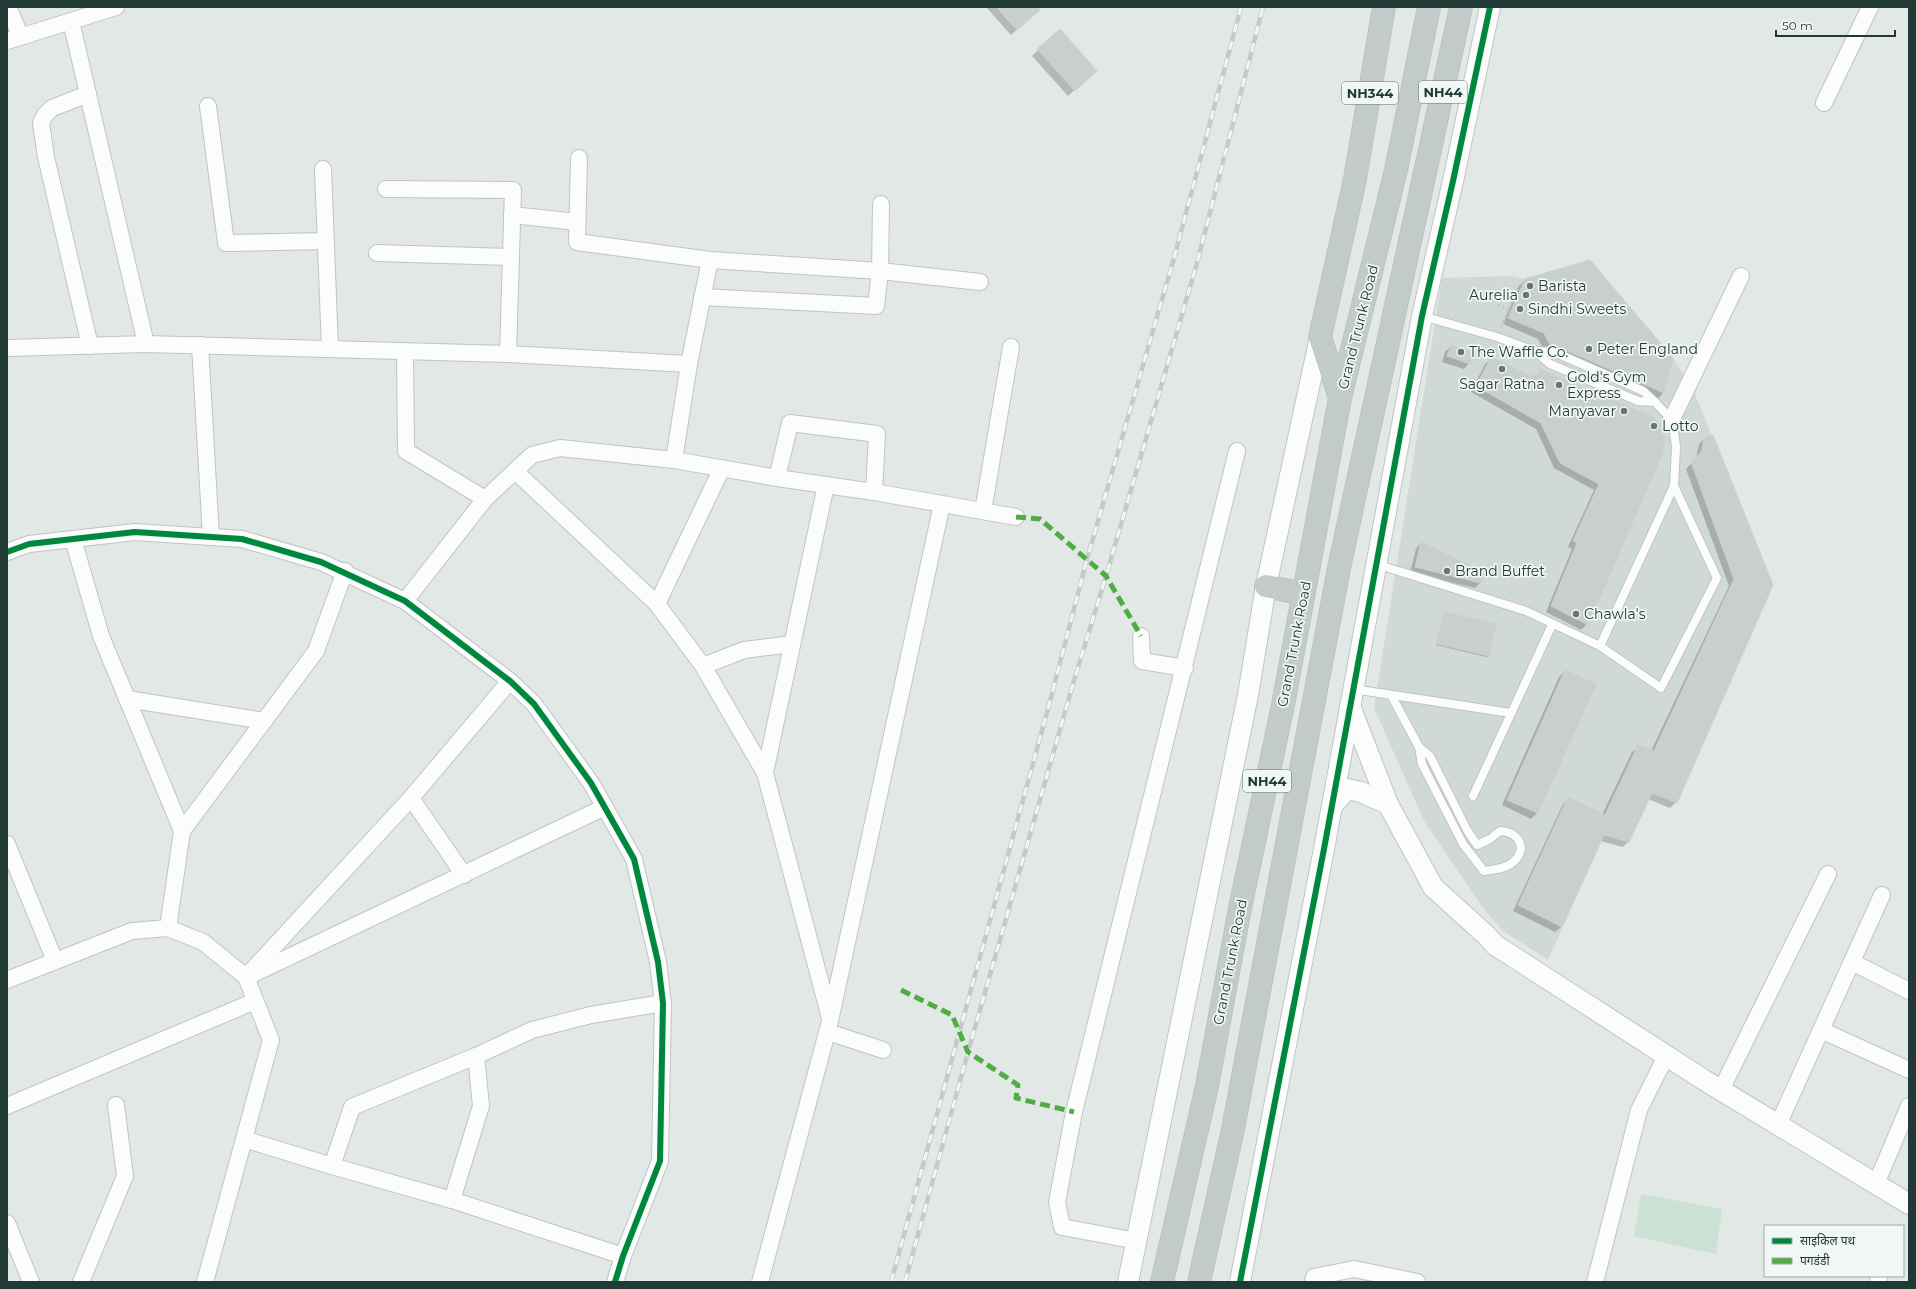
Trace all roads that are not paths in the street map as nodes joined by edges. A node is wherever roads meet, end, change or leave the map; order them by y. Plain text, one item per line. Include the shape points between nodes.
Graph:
1 (8, 7) edge
2 (116, 7) edge
3 (1384, 7) edge
4 (1429, 7) edge
5 (1461, 7) edge
6 (1490, 7) edge
7 (1870, 7) edge
8 (71, 21) junction
9 (14, 39) edge
10 (88, 94) junction
11 (1824, 103) dead end
12 (208, 106) dead end
13 (579, 158) dead end
14 (323, 170) dead end
15 (386, 189) dead end
16 (881, 204) dead end
17 (512, 215) junction
18 (577, 222) junction
19 (326, 241) junction
20 (377, 253) dead end
21 (511, 257) junction
22 (710, 260) junction
23 (880, 271) junction
24 (1741, 276) dead end
25 (980, 282) dead end
26 (702, 297) junction
27 (1423, 308) junction
28 (1320, 337) junction
29 (146, 344) junction
30 (200, 345) junction
31 (90, 346) junction
32 (1011, 347) dead end
33 (7, 348) edge
34 (330, 349) junction
35 (405, 351) junction
36 (1535, 351) junction
37 (508, 354) junction
38 (689, 364) junction
39 (1340, 398) junction
40 (1655, 402) junction
41 (1671, 421) junction
42 (1237, 451) dead end
43 (674, 460) junction
44 (722, 468) junction
45 (515, 471) junction
46 (777, 478) junction
47 (826, 485) junction
48 (1674, 486) junction
49 (874, 492) junction
50 (485, 499) junction
51 (942, 504) junction
52 (983, 511) junction
53 (1016, 516) dead end
54 (211, 537) junction
55 (73, 539) junction
56 (7, 552) edge
57 (1376, 564) junction
58 (345, 572) junction
59 (1266, 586) junction
60 (1303, 594) junction
61 (405, 601) junction
62 (657, 604) junction
63 (1552, 624) junction
64 (1141, 636) dead end
65 (792, 644) junction
66 (1600, 646) junction
67 (703, 666) junction
68 (1185, 668) junction
69 (510, 681) junction
70 (1391, 695) junction
71 (1352, 697) junction
72 (127, 699) junction
73 (1511, 713) junction
74 (264, 721) junction
75 (1419, 747) junction
76 (766, 773) junction
77 (1473, 796) dead end
78 (411, 798) junction
79 (1388, 804) junction
80 (1332, 806) junction
81 (605, 807) junction
82 (182, 831) junction
83 (7, 844) edge
84 (1828, 874) dead end
85 (464, 876) junction
86 (1882, 895) dead end
87 (168, 928) junction
88 (55, 961) junction
89 (1852, 962) junction
90 (246, 977) junction
91 (7, 980) edge
92 (1909, 991) edge
93 (255, 1001) junction
94 (664, 1003) junction
95 (829, 1026) junction
96 (1821, 1030) junction
97 (883, 1050) dead end
98 (476, 1056) junction
99 (1666, 1056) junction
100 (1909, 1070) edge
101 (1721, 1090) junction
102 (116, 1105) dead end
103 (7, 1106) edge
104 (1909, 1106) edge
105 (1778, 1125) junction
106 (244, 1139) junction
107 (332, 1166) junction
108 (1876, 1184) junction
109 (452, 1200) junction
110 (1909, 1204) edge
111 (7, 1223) edge
112 (1137, 1241) junction
113 (623, 1256) junction
114 (31, 1282) edge
115 (81, 1282) edge
116 (205, 1282) edge
117 (615, 1282) edge
118 (760, 1282) edge
119 (1128, 1282) edge
120 (1162, 1282) edge
121 (1199, 1282) edge
122 (1240, 1282) edge
123 (1313, 1282) edge
124 (1417, 1282) edge
125 (1594, 1282) edge

1 - 9 street
2 - 8 street
3 - 28 highway, NH344 via 1355,179
4 - 39 highway, Grand Trunk Road / NH44 via 1396,170
5 - 121 highway, NH44 via 1340,563 1235,1121
6 - 27 street
7 - 11 street
8 - 9 street
8 - 10 street
10 - 29 street
10 - 31 street via 52,108 41,123 46,157
12 - 19 street via 226,243
13 - 18 street
14 - 19 street
15 - 17 street via 513,190
16 - 23 street
17 - 18 street
17 - 21 street
18 - 22 street via 576,242
19 - 34 street
20 - 21 street
21 - 37 street
22 - 23 street
22 - 26 street
23 - 25 street
23 - 26 street via 876,306
24 - 41 street
26 - 38 street
27 - 36 lane
27 - 57 street
28 - 39 highway
28 - 59 street
29 - 30 street
29 - 31 street
30 - 34 street
30 - 54 street
31 - 33 street
32 - 52 street
34 - 35 street
35 - 37 street
35 - 50 street via 406,451
36 - 40 lane via 1550,364 1564,370 1638,401
36 - 40 lane via 1554,352 1644,391
37 - 38 street
38 - 43 street
39 - 60 highway, Grand Trunk Road / NH44
40 - 41 lane
41 - 48 lane via 1676,447
42 - 68 street
43 - 44 street
43 - 45 street via 560,448 532,455
44 - 46 street
44 - 62 street
45 - 50 street
45 - 62 street
46 - 47 street
46 - 49 street via 790,423 878,434
47 - 49 street
47 - 65 street
48 - 66 lane
48 - 66 lane via 1717,578 1661,688
49 - 51 street
50 - 61 street
51 - 52 street
51 - 95 street
52 - 53 street
54 - 55 street via 135,532
54 - 58 street via 242,539 321,562
55 - 56 street via 29,544
55 - 72 street via 101,636
57 - 63 lane via 1526,610
57 - 71 street
58 - 61 street
58 - 74 street via 316,651
59 - 60 highway
59 - 112 street via 1248,695
60 - 120 highway, Grand Trunk Road / NH44 via 1206,1086
61 - 69 street
62 - 67 street
63 - 66 lane
63 - 73 lane
64 - 68 street via 1142,661
65 - 67 street via 744,650
65 - 76 street
67 - 76 street
68 - 112 street via 1074,1112 1057,1202 1062,1227
69 - 78 street
69 - 81 street via 534,704 591,783
70 - 71 lane
70 - 73 lane
70 - 75 lane
71 - 79 street
71 - 80 street
72 - 74 street
72 - 82 street
73 - 77 lane
74 - 82 street
75 - 75 lane via 1422,764 1463,844 1484,871 1508,865 1516,860 1521,846 1519,840 1510,832 1500,831 1490,839 1477,844 1467,830 1430,756
76 - 95 street
78 - 85 street
78 - 90 street
79 - 80 street via 1348,789
79 - 99 street via 1433,887 1495,945
80 - 122 street
81 - 85 street
81 - 94 street via 634,859 658,962
82 - 87 street
83 - 88 street
84 - 101 street
85 - 90 street
86 - 89 street
87 - 88 street via 132,931
87 - 90 street via 203,942
88 - 91 street
89 - 92 street
89 - 96 street
90 - 93 street
93 - 103 street
93 - 106 street via 271,1040
94 - 98 street via 591,1015 532,1030
94 - 113 street via 660,1161
95 - 97 street
95 - 118 street
96 - 100 street
96 - 105 street
98 - 107 street via 352,1107
98 - 109 street via 481,1106
99 - 101 street
99 - 125 street via 1639,1110
101 - 105 street
102 - 115 street via 125,1176
104 - 108 street
105 - 108 street
106 - 107 street
106 - 116 street
107 - 109 street
108 - 110 street
109 - 113 street
111 - 114 street
112 - 119 street
113 - 117 street
123 - 124 street via 1314,1277 1354,1269

